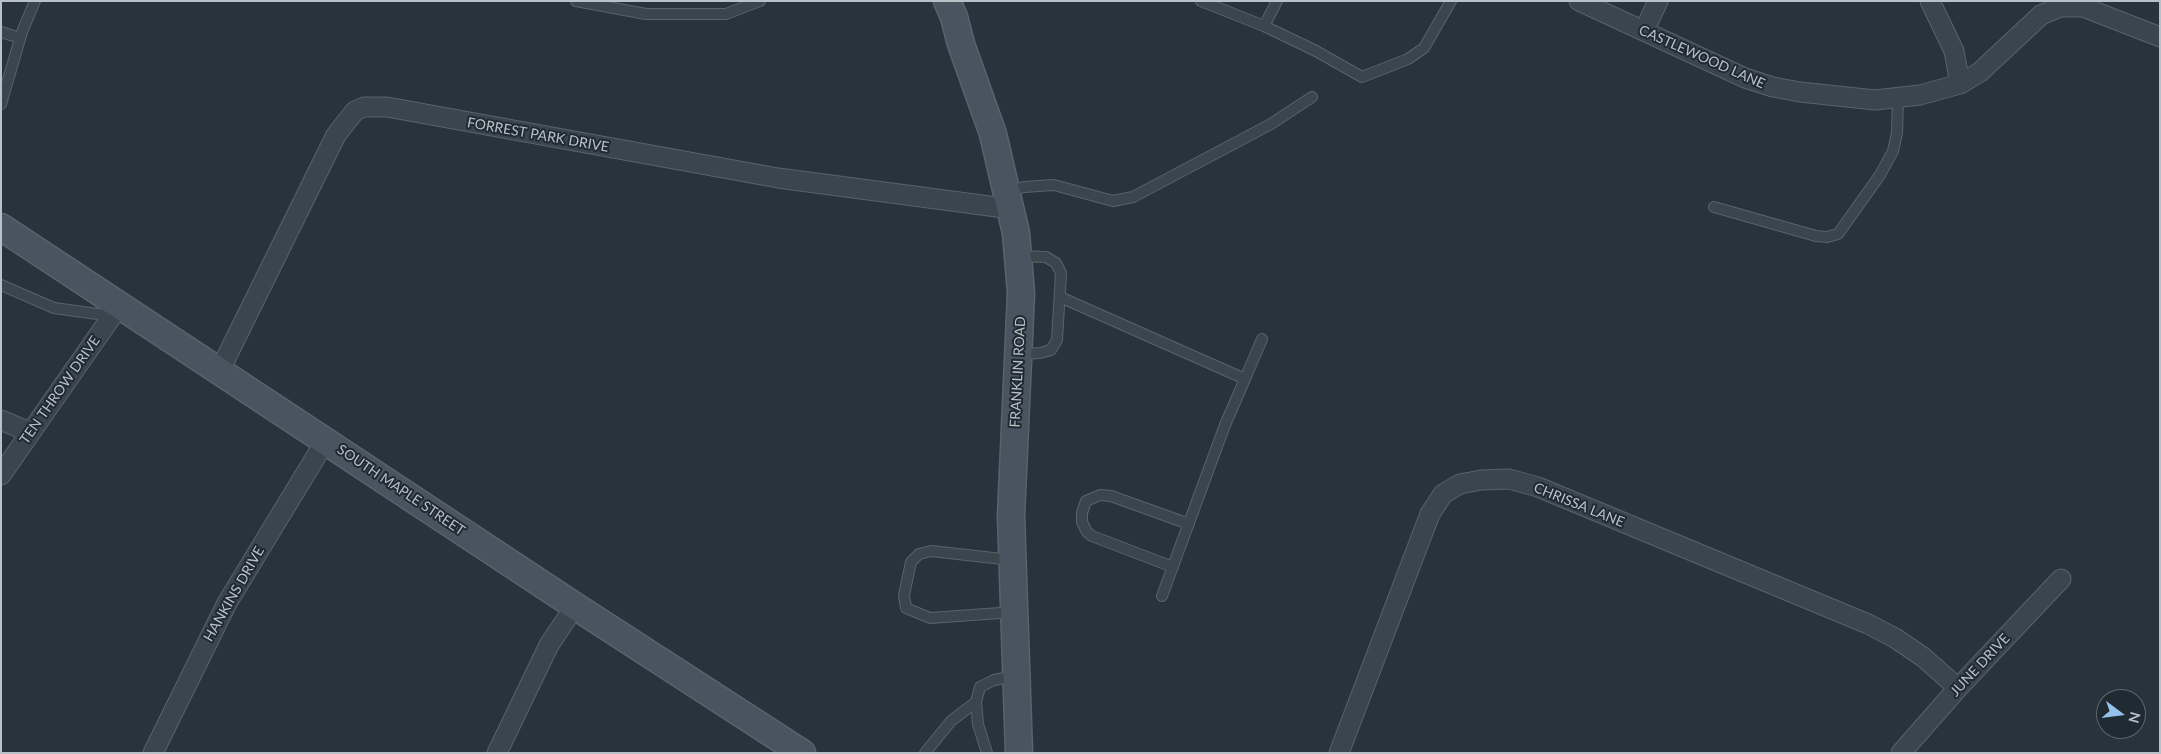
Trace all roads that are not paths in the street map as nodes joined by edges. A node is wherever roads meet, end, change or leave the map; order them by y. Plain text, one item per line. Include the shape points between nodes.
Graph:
1 (35, 1) edge
2 (576, 1) edge
3 (760, 1) edge
4 (947, 1) edge
5 (1201, 1) edge
6 (1277, 1) edge
7 (1450, 1) edge
8 (1579, 1) edge
9 (1658, 1) edge
10 (1930, 1) edge
11 (1264, 26) junction
12 (1644, 31) junction
13 (1, 32) edge
14 (2160, 37) edge
15 (20, 38) junction
16 (6, 72) edge
17 (1960, 84) junction
18 (1312, 97) dead end
19 (1898, 99) junction
20 (1, 104) edge
21 (1010, 200) junction
22 (1714, 207) dead end
23 (1, 227) edge
24 (1018, 256) junction
25 (1, 285) edge
26 (1060, 296) junction
27 (116, 311) junction
28 (1262, 339) dead end
29 (1018, 354) junction
30 (220, 370) junction
31 (1245, 379) junction
32 (1, 420) edge
33 (29, 432) junction
34 (326, 440) junction
35 (1, 476) edge
36 (1189, 524) junction
37 (1012, 560) junction
38 (1173, 567) junction
39 (2061, 579) dead end
40 (1162, 596) dead end
41 (575, 606) junction
42 (1014, 612) junction
43 (1016, 676) junction
44 (1958, 688) junction
45 (976, 702) junction
46 (153, 753) edge
47 (497, 753) edge
48 (802, 753) edge
49 (925, 753) edge
50 (987, 753) edge
51 (1019, 753) edge
52 (1340, 753) edge
53 (1901, 753) edge

1 - 15 lane
2 - 3 lane via 646,14 726,14
4 - 21 street, FRANKLIN ROAD via 994,134
5 - 11 lane
6 - 11 lane
7 - 11 lane via 1424,48 1362,77
8 - 12 street, CASTLEWOOD LANE
9 - 12 street
10 - 17 street via 1954,51
12 - 19 street, CASTLEWOOD LANE via 1773,87 1850,98
13 - 15 lane
14 - 17 street, CASTLEWOOD LANE via 2083,6 2060,7 2041,15 1980,72
15 - 16 lane
16 - 20 lane
17 - 19 street, CASTLEWOOD LANE
18 - 21 lane via 1271,124 1133,197 1113,201 1054,185 1024,187
19 - 22 lane via 1893,151 1838,234 1827,238 1816,236
21 - 24 street, FRANKLIN ROAD
21 - 30 street, FORREST PARK DRIVE via 778,178 387,107 364,107 355,111 336,135
23 - 27 street, SOUTH MAPLE STREET
24 - 26 lane via 1046,257 1056,263 1061,273
24 - 29 street, FRANKLIN ROAD via 1021,293
25 - 27 lane via 54,308
26 - 29 lane via 1057,340 1051,350
26 - 31 lane
27 - 30 street, SOUTH MAPLE STREET
27 - 33 street, TEN THROW DRIVE
28 - 31 lane
29 - 37 street, FRANKLIN ROAD
30 - 34 street, SOUTH MAPLE STREET
31 - 36 lane
32 - 33 street
33 - 35 street, TEN THROW DRIVE
34 - 41 street, SOUTH MAPLE STREET
34 - 46 street, HANKINS DRIVE via 227,603
36 - 38 lane
36 - 38 lane via 1111,496 1100,495 1086,501 1082,522 1092,536
37 - 42 street, FRANKLIN ROAD
37 - 42 lane via 931,551 919,554 911,562 904,595 906,608 930,618
38 - 40 lane
39 - 44 street, JUNE DRIVE
41 - 47 street via 549,645
41 - 48 street, SOUTH MAPLE STREET
42 - 43 street, FRANKLIN ROAD
43 - 45 lane via 994,680 980,687
43 - 51 street, FRANKLIN ROAD
44 - 52 street, CHRISSA LANE via 1923,657 1868,624 1538,487 1510,479 1481,480 1460,484 1443,494 1430,514
44 - 53 street, JUNE DRIVE
45 - 49 lane via 951,721
45 - 50 lane via 978,724

